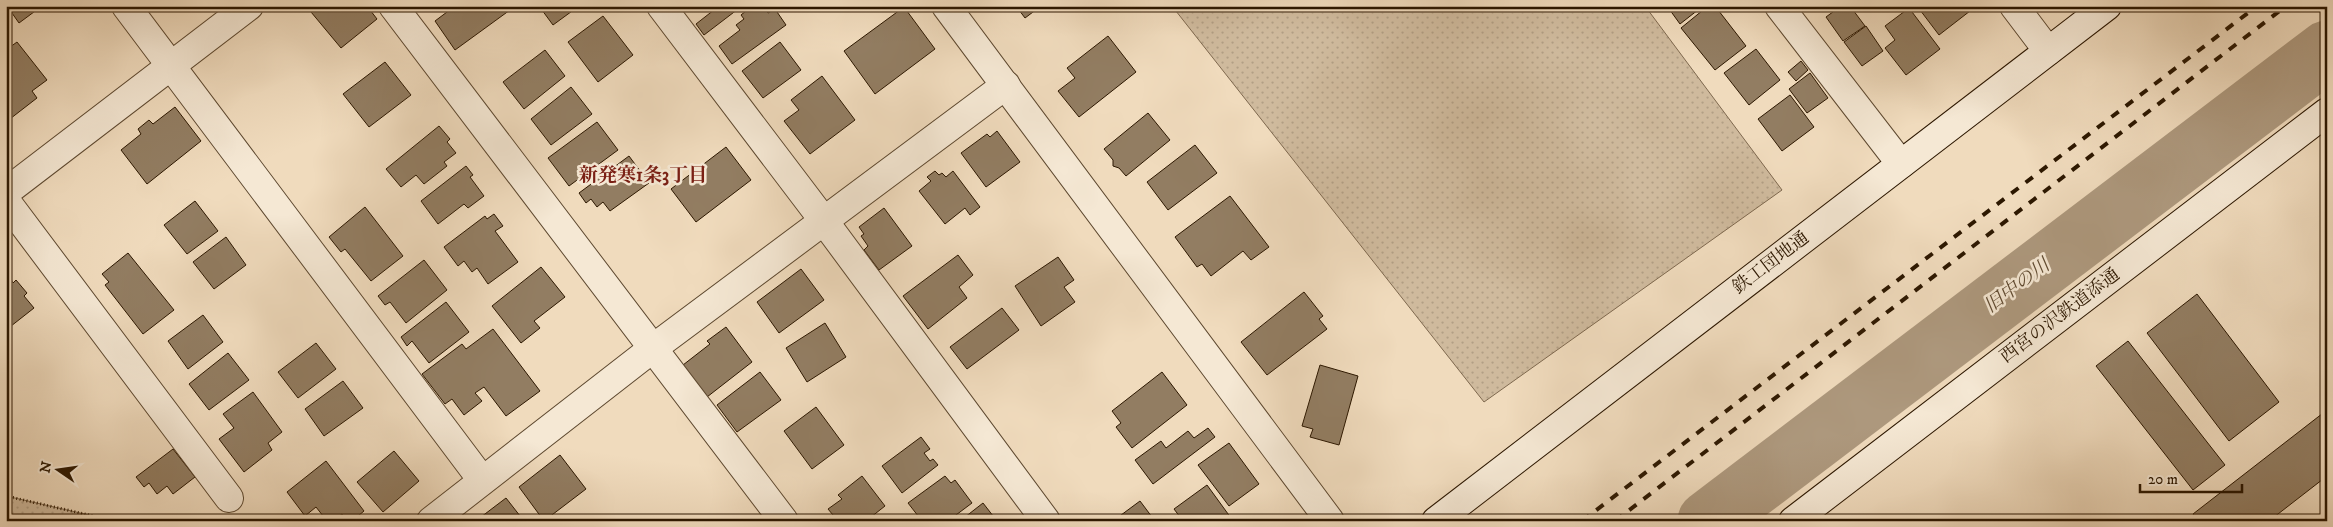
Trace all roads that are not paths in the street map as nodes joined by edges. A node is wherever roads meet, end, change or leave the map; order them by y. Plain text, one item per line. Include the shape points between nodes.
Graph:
1 (126, 6) edge
2 (249, 6) edge
3 (393, 6) edge
4 (661, 6) edge
5 (946, 6) edge
6 (1779, 6) edge
7 (2014, 6) edge
8 (2107, 6) edge
9 (2048, 51) junction
10 (170, 65) junction
11 (1006, 85) junction
12 (2327, 112) edge
13 (1902, 164) junction
14 (6, 192) edge
15 (6, 201) edge
16 (824, 221) junction
17 (652, 349) junction
18 (482, 480) junction
19 (229, 498) dead end
20 (1319, 517) edge
21 (431, 521) edge
22 (784, 521) edge
23 (1046, 521) edge
24 (1436, 521) edge
25 (1793, 521) edge

1 - 10 street
2 - 10 street
3 - 17 street
4 - 16 street
5 - 11 street
6 - 13 street
7 - 9 street
8 - 9 street, 鉄工団地通
9 - 13 street, 鉄工団地通
10 - 14 street
10 - 18 street
11 - 16 street
11 - 20 street
12 - 25 street, 西宮の沢鉄道添通
13 - 24 street, 鉄工団地通
15 - 19 street
16 - 17 street
16 - 23 street
17 - 18 street
17 - 22 street
18 - 21 street

